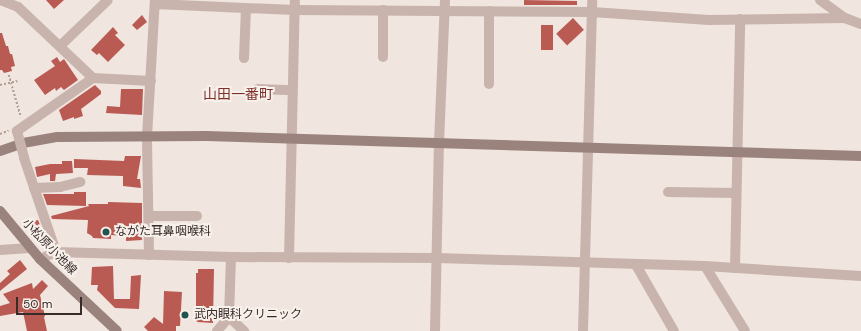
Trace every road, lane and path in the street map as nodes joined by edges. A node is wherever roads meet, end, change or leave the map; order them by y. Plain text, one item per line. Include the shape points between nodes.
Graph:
1 (0, 0) edge
2 (108, 0) edge
3 (445, 0) edge
4 (592, 0) edge
5 (820, 0) edge
6 (155, 2) edge
7 (295, 5) edge
8 (246, 8) junction
9 (383, 10) junction
10 (445, 10) junction
11 (489, 11) junction
12 (592, 12) junction
13 (845, 18) junction
14 (740, 19) junction
15 (861, 24) edge
16 (60, 46) junction
17 (382, 57) dead end
18 (244, 58) dead end
19 (9, 75) dead end
20 (93, 78) junction
21 (18, 81) dead end
22 (151, 81) junction
23 (12, 82) junction
24 (489, 84) dead end
25 (0, 85) edge
26 (258, 89) dead end
27 (292, 90) junction
28 (21, 129) junction
29 (147, 136) junction
30 (291, 139) junction
31 (438, 143) junction
32 (588, 147) junction
33 (0, 151) edge
34 (737, 152) junction
35 (861, 156) edge
36 (80, 182) dead end
37 (34, 188) junction
38 (668, 192) dead end
39 (736, 193) junction
40 (0, 210) edge
41 (149, 216) junction
42 (197, 216) dead end
43 (30, 248) junction
44 (0, 250) edge
45 (56, 252) junction
46 (149, 255) junction
47 (231, 257) junction
48 (289, 258) junction
49 (437, 258) junction
50 (40, 259) junction
51 (586, 262) junction
52 (636, 265) junction
53 (705, 266) junction
54 (735, 268) junction
55 (861, 276) edge
56 (229, 316) junction
57 (117, 331) edge
58 (217, 331) edge
59 (244, 331) edge
60 (435, 331) edge
61 (583, 331) edge
62 (674, 331) edge
63 (745, 331) edge

1 - 16 street via 18,7
2 - 16 street
3 - 10 street
4 - 12 street
5 - 13 street
6 - 8 street
6 - 22 street
7 - 8 street
7 - 9 street
7 - 27 street
8 - 18 street
9 - 10 street
9 - 17 street
10 - 11 street
10 - 31 street
11 - 12 street
11 - 24 street
12 - 14 street via 709,20
12 - 32 street
13 - 14 street
13 - 15 street
14 - 34 street
16 - 20 street
19 - 23 path
20 - 22 street
20 - 28 street
21 - 23 path
22 - 29 street
23 - 25 path
23 - 28 path
26 - 27 street
27 - 30 street
28 - 37 street, bridge via 24,158
29 - 30 street
29 - 33 street via 57,137 23,142
29 - 41 street
30 - 31 street
30 - 48 street
31 - 32 street
31 - 49 street
32 - 34 street
32 - 51 street
34 - 35 street
34 - 39 street
36 - 37 street via 60,187
37 - 45 street
38 - 39 street
39 - 54 street
40 - 43 street, 小松原小池線
41 - 42 street
41 - 46 street
43 - 44 street
43 - 50 street, 小松原小池線
45 - 46 street
45 - 50 street
46 - 47 street
47 - 48 street
47 - 56 street
48 - 49 street
49 - 51 street
49 - 60 street
50 - 57 street, 小松原小池線
51 - 52 street
51 - 61 street
52 - 53 street
52 - 62 street
53 - 54 street
53 - 63 street
54 - 55 street
56 - 58 street
56 - 59 street

